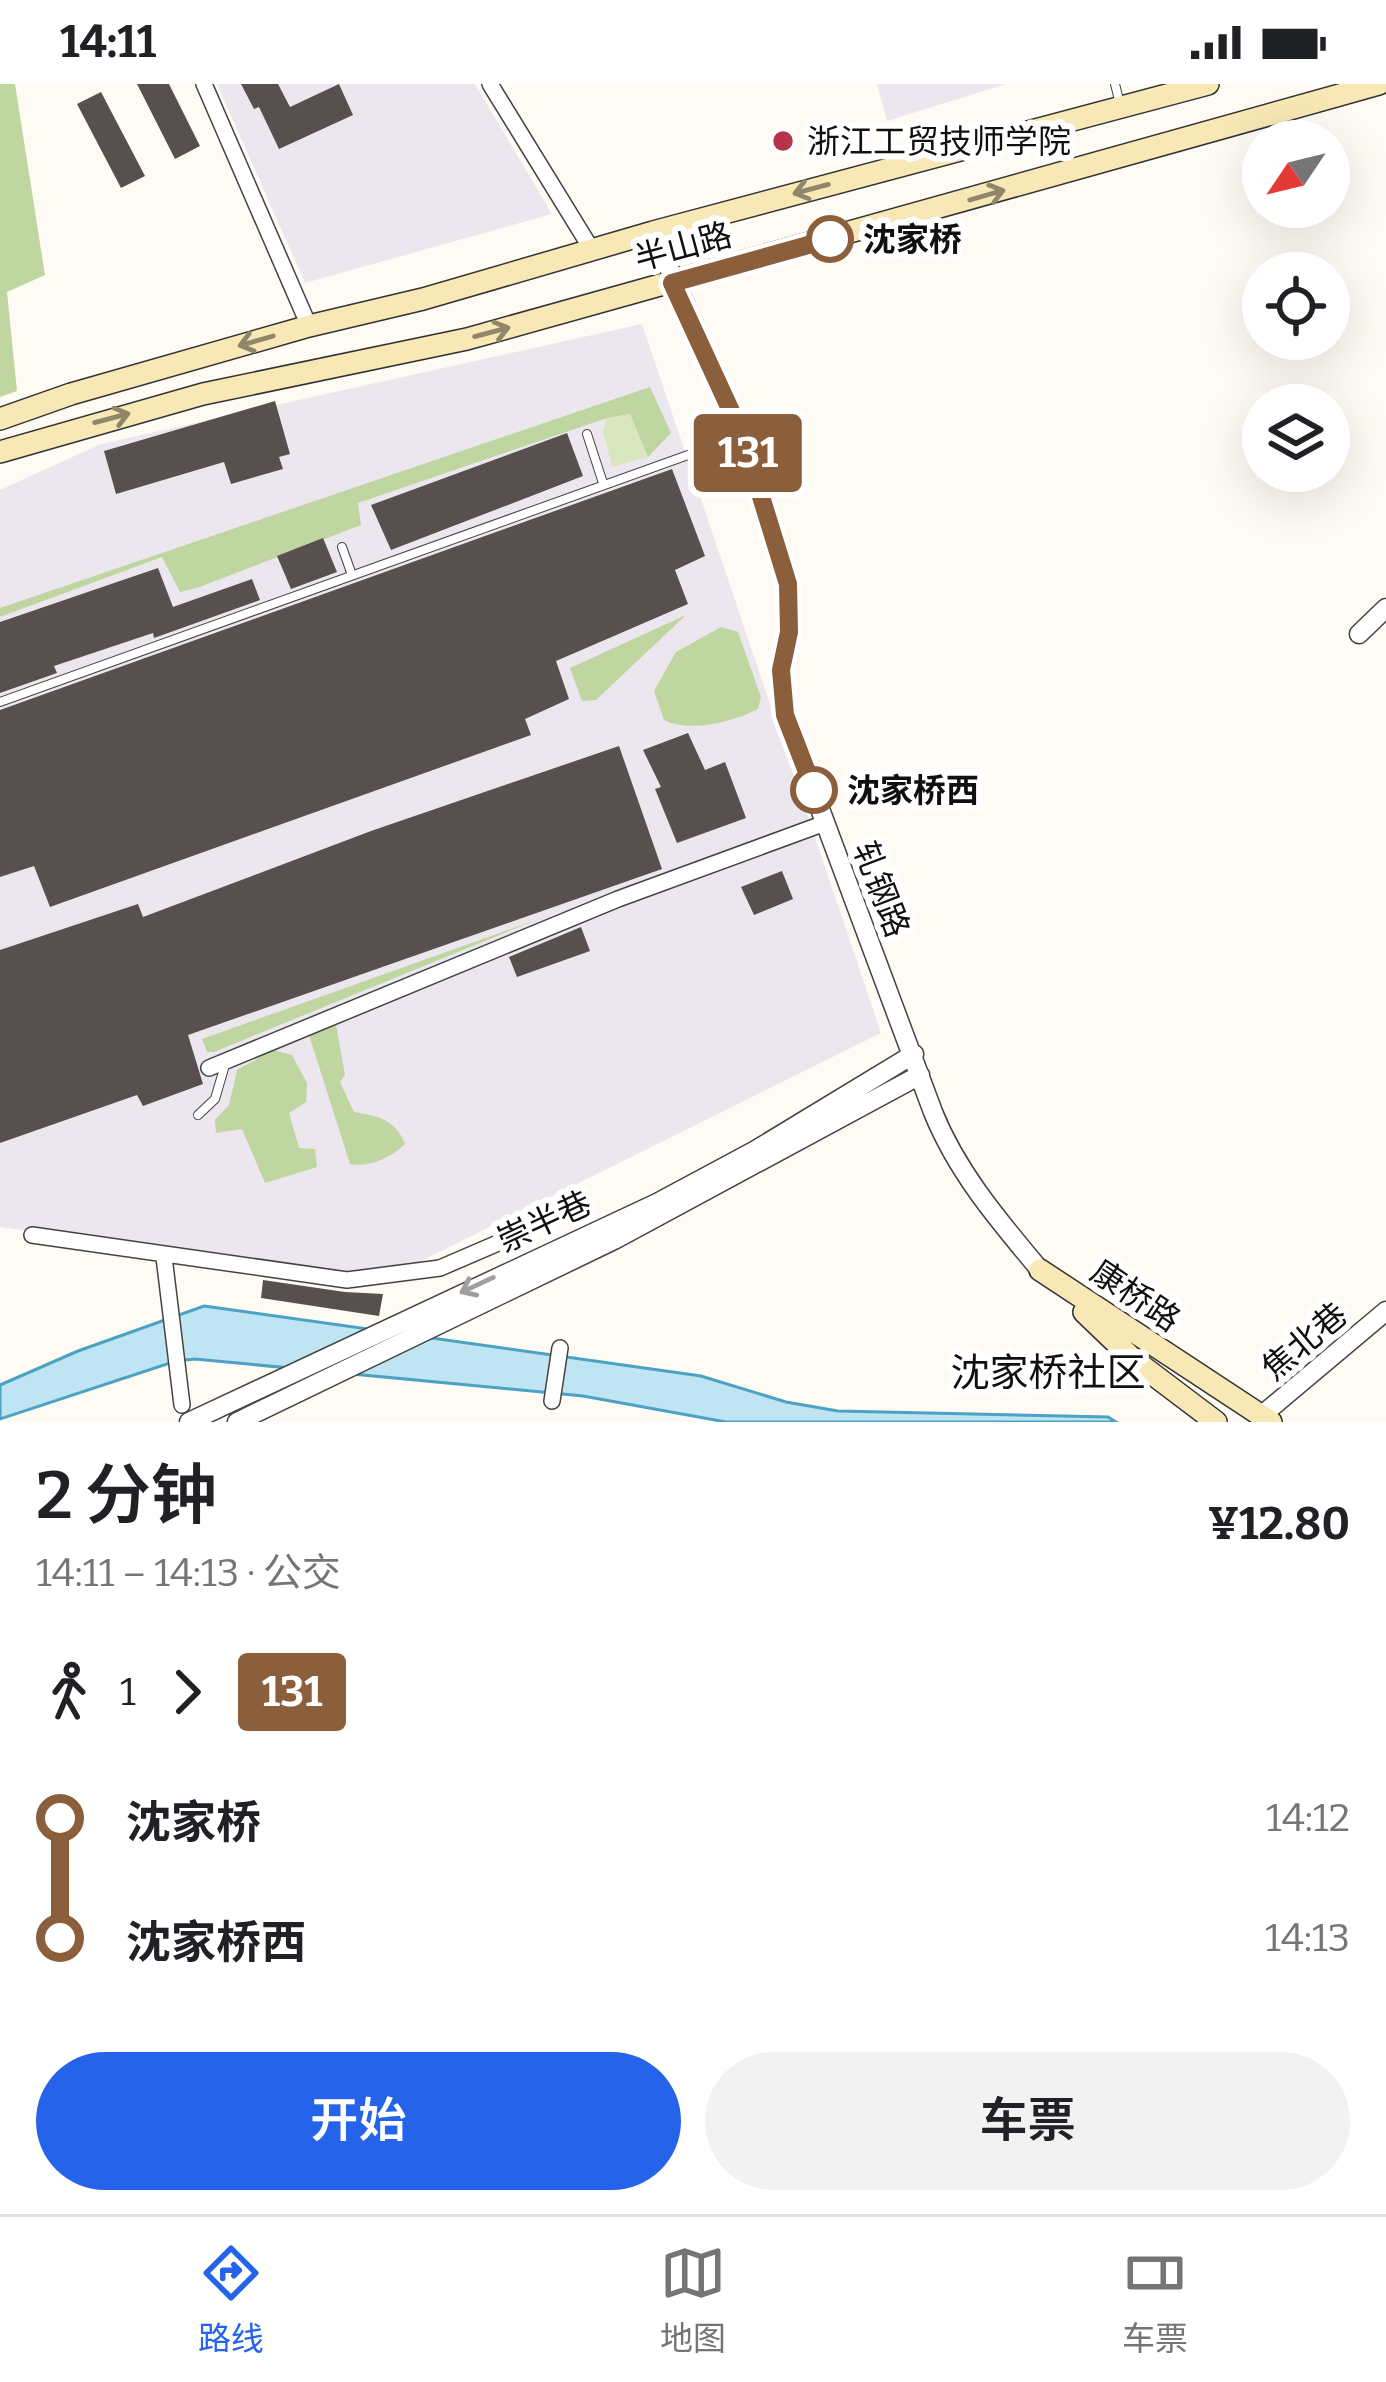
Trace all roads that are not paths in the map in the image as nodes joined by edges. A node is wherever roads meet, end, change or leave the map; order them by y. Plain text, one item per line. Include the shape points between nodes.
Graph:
1 (204, 84) edge
2 (490, 84) edge
3 (1208, 84) edge
4 (1379, 84) edge
5 (1117, 95) edge
6 (652, 232) junction
7 (592, 250) junction
8 (672, 283) junction
9 (309, 326) junction
10 (0, 419) edge
11 (587, 434) dead end
12 (742, 435) junction
13 (0, 452) edge
14 (603, 483) junction
15 (342, 547) dead end
16 (352, 575) junction
17 (1386, 608) edge
18 (1359, 634) dead end
19 (0, 702) edge
20 (825, 823) junction
21 (914, 1054) junction
22 (217, 1065) joint
23 (920, 1075) junction
24 (198, 1115) dead end
25 (32, 1235) dead end
26 (505, 1240) dead end
27 (164, 1257) junction
28 (1040, 1270) junction
29 (1386, 1311) edge
30 (560, 1348) dead end
31 (552, 1401) dead end
32 (186, 1413) edge
33 (1266, 1419) edge
34 (237, 1422) edge
35 (1216, 1422) edge

1 - 9 street
2 - 7 street
3 - 5 main road, 半山路
8 -> 4 main road, 半山路
5 -> 6 main road, 半山路
6 - 7 main road, 半山路
6 - 8 street, 轧钢路
7 - 9 main road, 半山路
8 - 12 street, 轧钢路
13 -> 8 main road, 半山路 via 203,394 467,339
9 -> 10 main road, 半山路
11 - 14 lane
12 - 14 lane
12 - 20 street, 轧钢路 via 788,584 785,715
14 - 16 lane
15 - 16 lane
16 - 19 lane
17 - 18 street
20 - 21 street, 轧钢路
20 - 22 street via 634,892
21 - 23 street, 轧钢路
21 -> 32 street, 崇半巷 via 700,1180 299,1369
22 - 24 lane via 215,1099
23 - 28 street, 轧钢路 via 946,1144
23 - 34 street, 崇半巷 via 752,1169
25 - 27 street
26 - 27 street via 440,1268 375,1280
27 - 32 street
28 - 33 main road, 康桥路
28 - 35 main road, 康桥路 via 1134,1360
29 - 33 street, 焦北巷
30 - 31 street

